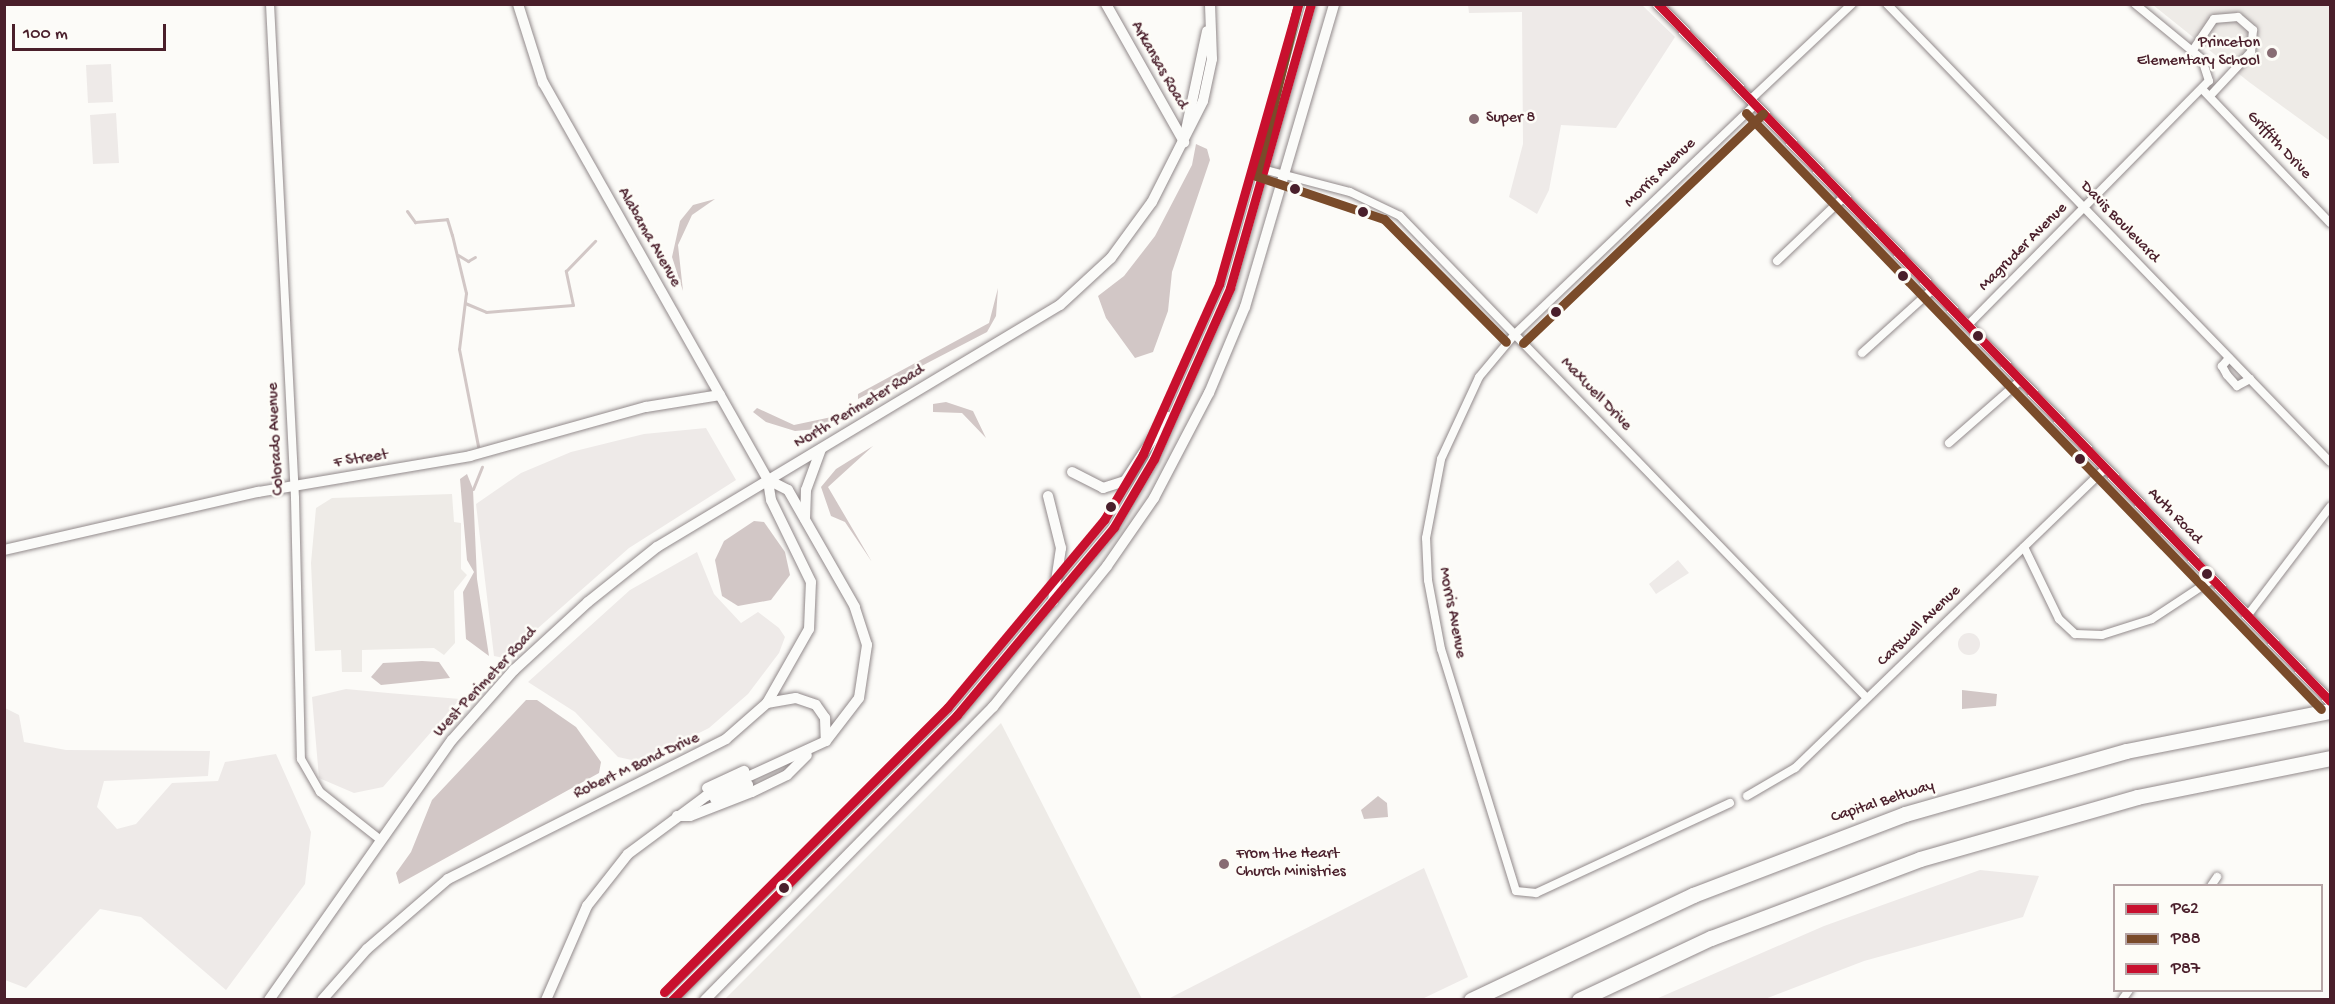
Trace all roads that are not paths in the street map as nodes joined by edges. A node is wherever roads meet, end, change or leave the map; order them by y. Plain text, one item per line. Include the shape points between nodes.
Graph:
1 (270, 4) edge
2 (518, 4) edge
3 (1106, 4) edge
4 (1210, 4) edge
5 (1311, 4) edge
6 (1334, 4) edge
7 (1658, 4) edge
8 (1852, 4) edge
9 (1887, 4) edge
10 (2135, 4) edge
11 (2193, 50) junction
12 (2207, 93) junction
13 (1753, 103) junction
14 (1184, 142) junction
15 (1266, 170) junction
16 (1287, 175) junction
17 (1844, 197) junction
18 (2085, 209) junction
19 (2331, 224) edge
20 (1777, 261) dead end
21 (1933, 289) junction
22 (1968, 325) junction
23 (1515, 334) junction
24 (1862, 353) dead end
25 (2229, 358) junction
26 (2250, 379) junction
27 (2021, 380) junction
28 (1190, 382) junction
29 (720, 395) junction
30 (1949, 443) dead end
31 (821, 449) junction
32 (2331, 462) edge
33 (2106, 468) junction
34 (1072, 472) dead end
35 (768, 480) junction
36 (294, 486) junction
37 (1047, 496) dead end
38 (2331, 507) edge
39 (805, 519) junction
40 (2024, 547) junction
41 (4, 550) edge
42 (2213, 579) junction
43 (1052, 605) junction
44 (2248, 615) junction
45 (1867, 698) junction
46 (2331, 701) edge
47 (767, 703) junction
48 (2331, 711) edge
49 (826, 741) junction
50 (2331, 758) edge
51 (1747, 796) dead end
52 (1730, 804) dead end
53 (378, 838) junction
54 (2217, 877) dead end
55 (2212, 884) edge
56 (269, 999) edge
57 (322, 999) edge
58 (546, 999) edge
59 (672, 999) edge
60 (705, 999) edge
61 (1471, 999) edge
62 (1579, 999) edge

1 - 36 street, Colorado Avenue
2 - 29 street, Alabama Avenue via 543,83
3 - 14 street, Arkansas Road
4 - 14 street via 1209,28
5 - 15 street
6 - 16 street
7 - 13 street, Auth Road
8 - 13 street, Morris Avenue
9 - 18 street, Davis Boulevard
10 - 11 street
11 - 12 street via 2207,67
11 - 12 street, Magruder Avenue via 2214,19 2238,17 2253,30 2251,52
12 - 18 street, Magruder Avenue
12 - 19 street, Griffith Drive
13 - 17 street, Auth Road
13 - 23 street, Morris Avenue
14 - 31 street, North Perimeter Road via 1135,227 1092,278 1060,305
15 - 16 street, Maxwell Drive
15 - 28 street via 1237,269
16 - 23 street, Maxwell Drive via 1391,209
16 - 60 street via 1245,307 1213,383 1154,498 1107,567 972,731
17 - 20 street
17 - 21 street, Auth Road
18 - 22 street, Magruder Avenue
18 - 25 street, Davis Boulevard
21 - 22 street, Auth Road
21 - 24 street
22 - 27 street, Auth Road
23 - 45 street, Maxwell Drive
23 - 52 street, Morris Avenue via 1479,377 1449,435 1431,497 1426,561 1446,670 1511,883 1520,894 1536,893
25 - 26 street, Davis Boulevard
25 - 26 street via 2222,366 2237,386
26 - 32 street, Davis Boulevard
27 - 30 street
27 - 33 street, Auth Road
28 - 34 street via 1125,481 1104,488
28 - 43 street via 1114,526
29 - 35 street, Alabama Avenue
29 - 36 street, F Street via 646,407 470,456
31 - 35 street, North Perimeter Road
31 - 39 street via 806,490
33 - 40 street, Carswell Avenue
33 - 42 street, Auth Road
35 - 39 street via 788,490
35 - 47 street, Robert M Bond Drive via 771,500 805,561 812,604 801,650
35 - 53 street, West Perimeter Road via 657,547 549,637 471,717
36 - 41 street, F Street
36 - 53 street, Colorado Avenue via 301,759 320,792
37 - 43 street via 1061,548
38 - 44 street
39 - 49 street via 849,595 867,645 860,698
40 - 42 street via 2059,619 2075,634 2102,635 2152,619
40 - 45 street, Carswell Avenue
42 - 44 street, Auth Road
43 - 59 street via 957,715
44 - 46 street, Auth Road
45 - 51 street, Carswell Avenue via 1783,778
47 - 49 street via 796,698 816,705 825,718
47 - 57 street, Robert M Bond Drive via 712,749 448,879 367,949
48 - 61 highway, Capital Beltway via 2126,751 1905,814 1694,895
49 - 58 street via 810,752 725,787 676,816 628,854 596,893 567,945
50 - 62 highway via 2137,797 1920,859 1711,938
53 - 56 street, West Perimeter Road
54 - 55 street

